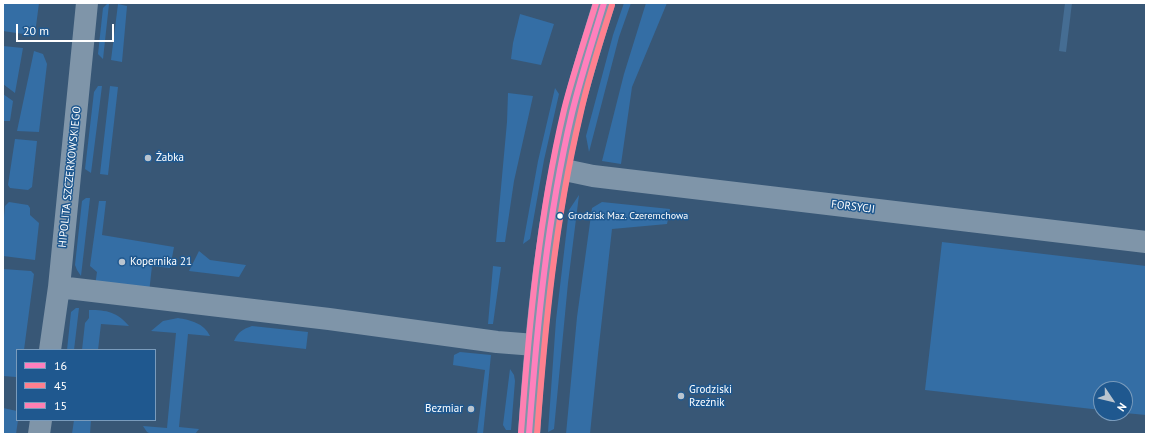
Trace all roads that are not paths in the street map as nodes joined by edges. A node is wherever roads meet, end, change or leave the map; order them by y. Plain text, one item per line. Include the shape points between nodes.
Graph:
1 (87, 3) edge
2 (604, 3) edge
3 (560, 169) junction
4 (1146, 242) edge
5 (59, 287) junction
6 (535, 345) junction
7 (50, 349) edge
8 (41, 421) edge
9 (39, 434) edge
10 (528, 434) edge

1 - 5 street, HIPOLITA SZCZERKOWSKIEGO
2 - 3 street via 572,112
3 - 4 street, FORSYCJI via 601,177
3 - 6 street via 545,257
5 - 6 street
5 - 7 street, HIPOLITA SZCZERKOWSKIEGO
6 - 10 street
8 - 9 street

